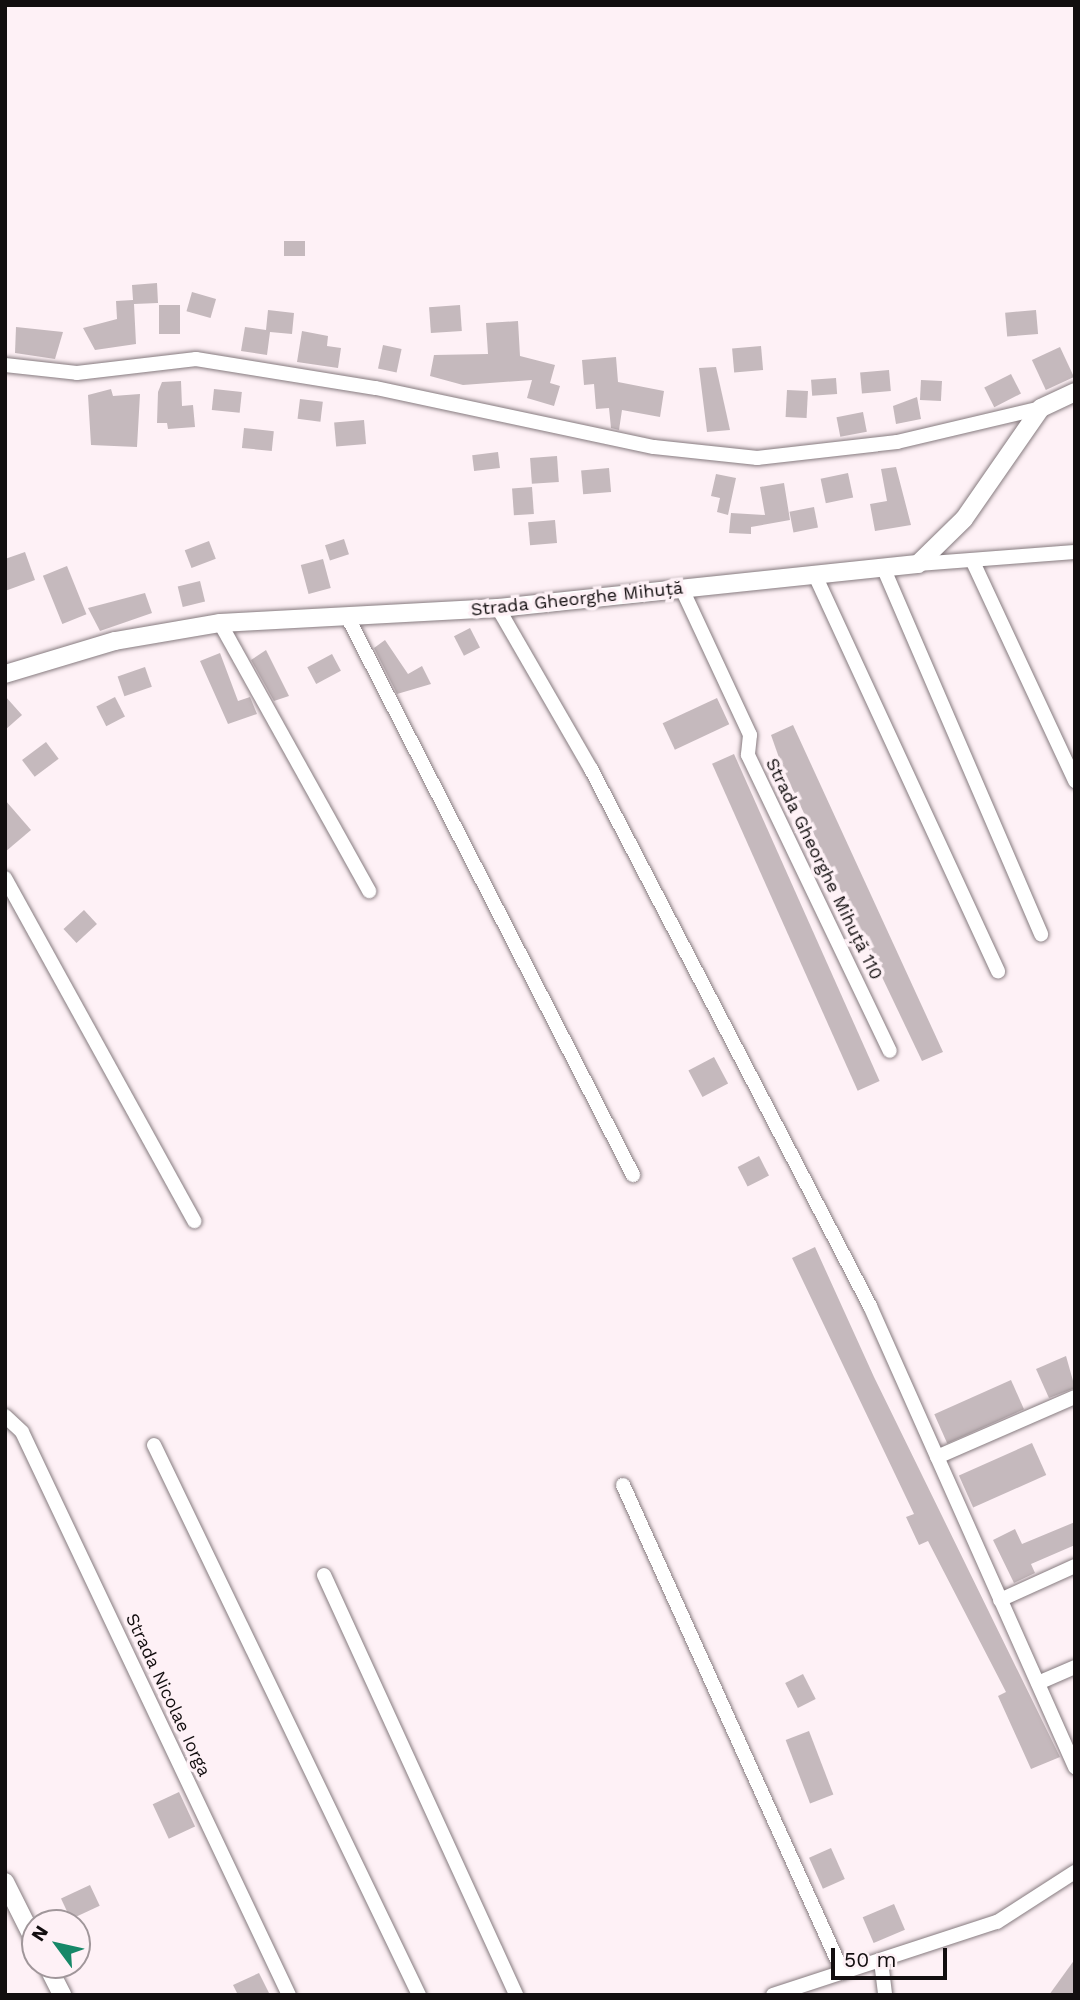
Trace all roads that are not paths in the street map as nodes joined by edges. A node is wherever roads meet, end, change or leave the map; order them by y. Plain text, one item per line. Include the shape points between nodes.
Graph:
1 (5, 365) edge
2 (1075, 392) edge
3 (1041, 408) junction
4 (1075, 552) edge
5 (973, 562) junction
6 (918, 564) junction
7 (883, 567) junction
8 (814, 573) junction
9 (682, 589) junction
10 (498, 608) junction
11 (347, 616) junction
12 (220, 623) junction
13 (5, 674) edge
14 (1075, 782) edge
15 (5, 878) edge
16 (369, 891) dead end
17 (1041, 934) dead end
18 (998, 972) dead end
19 (890, 1051) dead end
20 (632, 1175) dead end
21 (194, 1222) dead end
22 (1075, 1397) edge
23 (5, 1416) edge
24 (154, 1445) dead end
25 (937, 1457) junction
26 (622, 1485) dead end
27 (1075, 1566) edge
28 (324, 1575) dead end
29 (1000, 1600) junction
30 (1075, 1667) edge
31 (1038, 1683) junction
32 (1074, 1765) edge
33 (1075, 1872) edge
34 (7, 1890) edge
35 (21, 1916) edge
36 (881, 1961) junction
37 (843, 1973) junction
38 (54, 1979) edge
39 (62, 1995) edge
40 (289, 1995) edge
41 (419, 1995) edge
42 (516, 1995) edge
43 (773, 1995) edge
44 (885, 1995) edge

1 - 3 street via 77,373 196,359 376,388 654,447 757,458 897,442
2 - 3 street
3 - 6 street via 964,519
4 - 5 street
5 - 6 street
5 - 14 street
6 - 7 street, Strada Gheorghe Mihuță
7 - 8 street, Strada Gheorghe Mihuță
7 - 17 street
8 - 9 street, Strada Gheorghe Mihuță
8 - 18 street
9 - 10 street, Strada Gheorghe Mihuță
9 - 19 street, Strada Gheorghe Mihuță 110 via 750,735 748,755
10 - 11 street, Strada Gheorghe Mihuță
10 - 25 street via 591,769 870,1306
11 - 12 street, Strada Gheorghe Mihuță
11 - 20 street
12 - 13 street, Strada Gheorghe Mihuță via 115,641
12 - 16 street
15 - 21 street
22 - 25 street
23 - 40 street, Strada Nicolae Iorga via 22,1432
24 - 41 street
25 - 29 street
26 - 37 street
27 - 29 street
28 - 42 street
29 - 31 street
30 - 31 street
31 - 32 street
33 - 36 street via 997,1922
34 - 35 street
36 - 37 street
36 - 44 street
37 - 43 street
38 - 39 street

